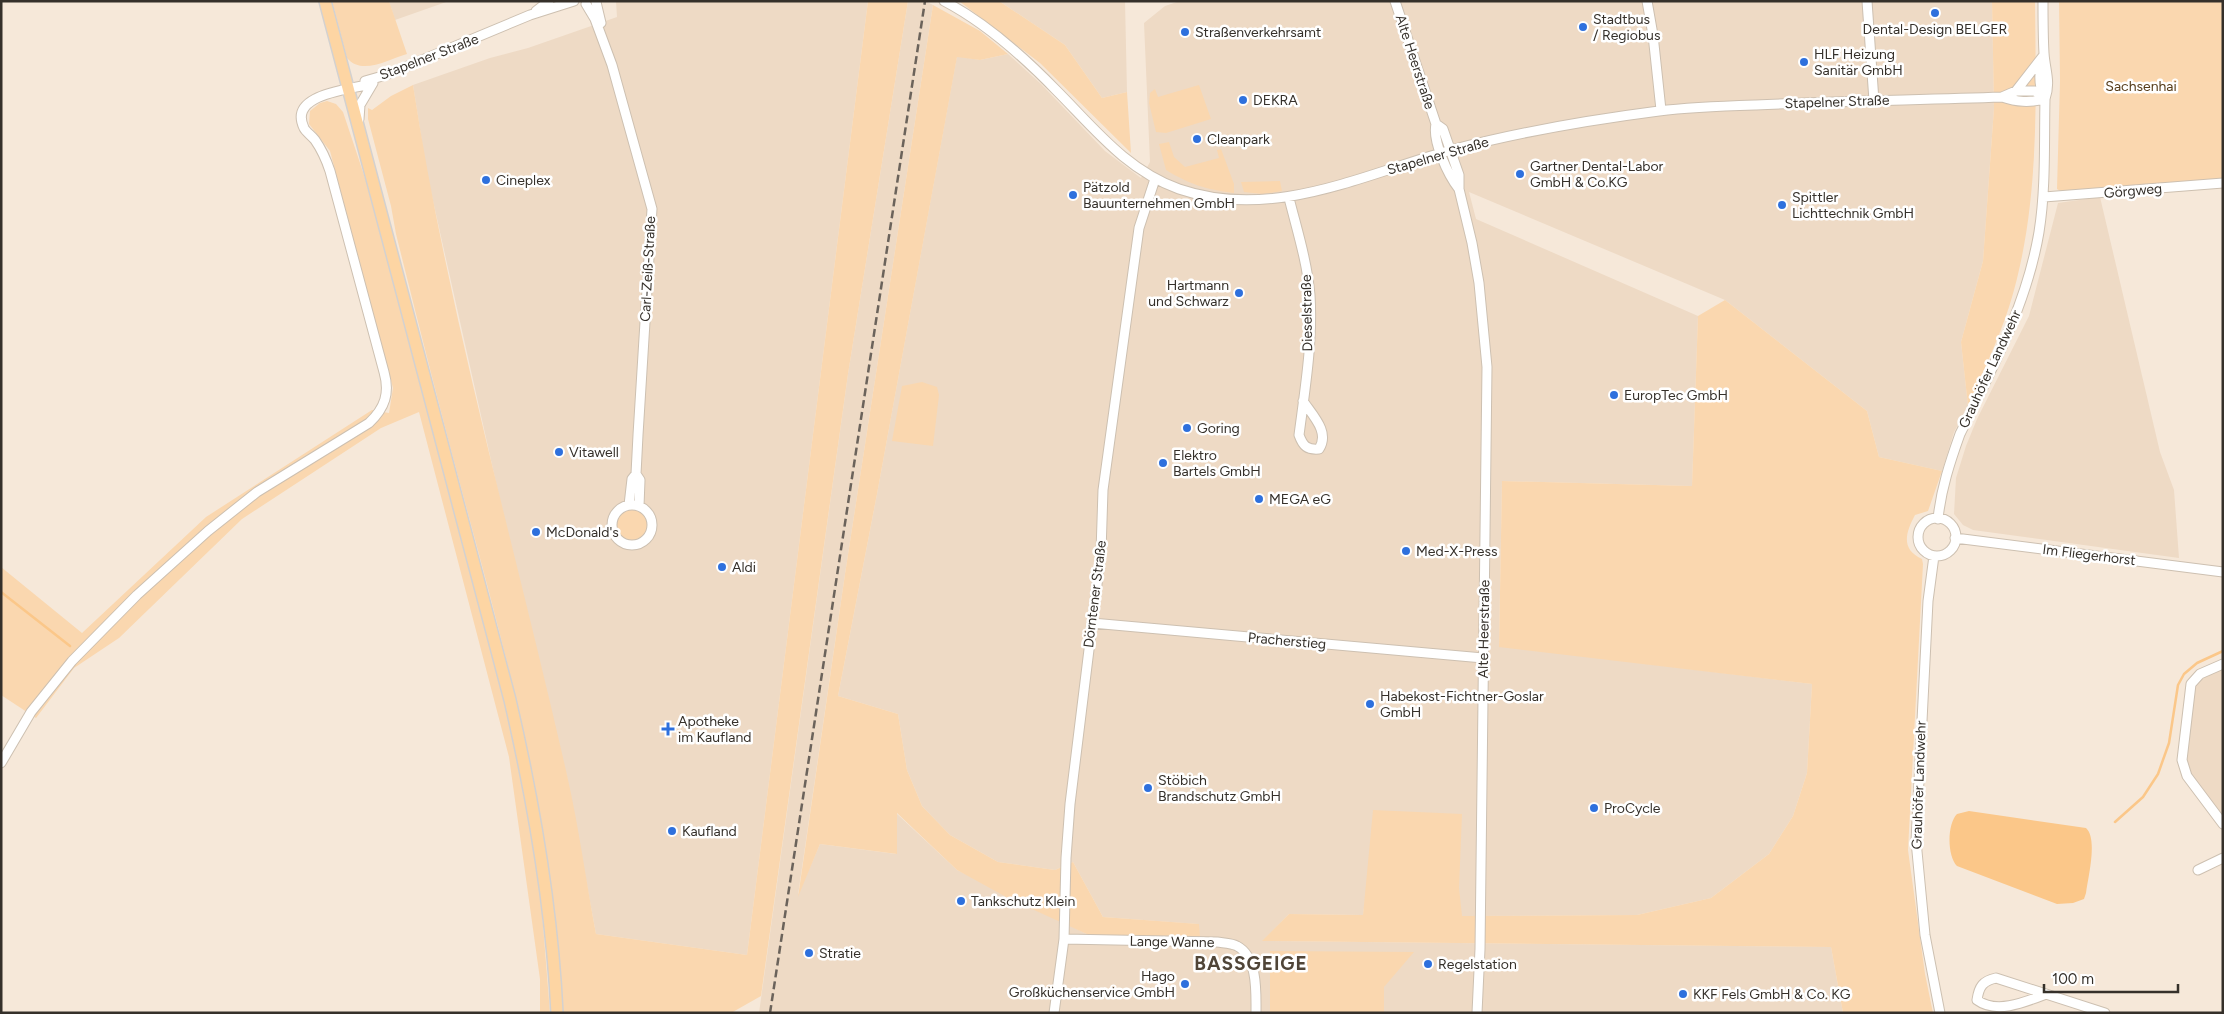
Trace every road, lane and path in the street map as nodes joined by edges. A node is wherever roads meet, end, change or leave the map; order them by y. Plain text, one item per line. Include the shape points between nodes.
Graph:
1 (325, 1) edge
2 (549, 1) edge
3 (574, 1) edge
4 (1395, 1) edge
5 (1646, 1) edge
6 (1867, 1) edge
7 (2043, 1) edge
8 (596, 2) edge
9 (583, 3) edge
10 (946, 3) edge
11 (530, 15) junction
12 (604, 40) junction
13 (2044, 55) junction
14 (386, 76) junction
15 (373, 83) junction
16 (350, 88) junction
17 (2016, 92) junction
18 (2002, 97) junction
19 (2045, 99) junction
20 (1874, 101) junction
21 (1661, 110) junction
22 (1436, 124) junction
23 (359, 125) junction
24 (1451, 150) junction
25 (1442, 154) junction
26 (1155, 179) junction
27 (2223, 183) edge
28 (1459, 189) junction
29 (2044, 197) junction
30 (1289, 198) junction
31 (1303, 401) junction
32 (636, 474) junction
33 (629, 505) junction
34 (639, 506) junction
35 (1938, 519) junction
36 (1956, 538) junction
37 (1934, 556) junction
38 (2223, 572) edge
39 (1092, 623) junction
40 (1483, 658) junction
41 (2223, 664) edge
42 (1, 763) edge
43 (2223, 824) edge
44 (2223, 858) edge
45 (2198, 870) dead end
46 (1064, 939) junction
47 (2046, 994) junction
48 (557, 1013) edge
49 (1054, 1013) edge
50 (1256, 1013) edge
51 (1477, 1013) edge
52 (1940, 1013) edge
53 (2105, 1013) edge

1 - 16 main road
2 - 11 street, Stapelner Straße
3 - 11 street, Stapelner Straße
4 - 22 street, Alte Heerstraße
5 - 21 street
6 - 20 street
7 - 13 street, Grauhöfer Landwehr
8 - 9 street
8 - 12 street, Carl-Zeiß-Straße
9 - 12 street, Carl-Zeiß-Straße
10 - 26 street, Stapelner Straße via 1030,64 1121,156
11 - 14 street, Stapelner Straße
12 - 32 street, Carl-Zeiß-Straße via 652,209
13 - 17 street
13 - 19 street, Grauhöfer Landwehr via 2048,81
14 - 15 street, Stapelner Straße
14 - 16 street, Stapelner Straße
15 - 16 street, Stapelner Straße
15 - 23 street via 360,105
16 - 23 main road
16 - 42 street via 311,101 304,110 302,122 326,158 356,267 387,383 380,413 369,423 256,492 137,595 72,661 30,712
17 - 18 street, Stapelner Straße
17 - 19 street, Stapelner Straße via 2035,91
18 - 19 street, Stapelner Straße via 2016,102
18 - 20 street, Stapelner Straße
19 - 29 street, Grauhöfer Landwehr
20 - 21 street, Stapelner Straße
21 - 24 street, Stapelner Straße via 1574,122
22 - 24 street, Alte Heerstraße via 1443,129
22 - 25 street, Alte Heerstraße via 1434,131
23 - 48 main road via 495,637 524,761 544,883
24 - 25 street, Stapelner Straße
24 - 28 street, Alte Heerstraße via 1459,175
25 - 28 street, Alte Heerstraße
25 - 30 street, Stapelner Straße
26 - 30 street, Stapelner Straße via 1200,196 1221,199
26 - 39 street, Dörntener Straße via 1139,228 1133,264 1103,490 1102,542
27 - 29 street, Görgweg
28 - 40 street, Alte Heerstraße via 1478,275 1487,368
29 - 35 street, Grauhöfer Landwehr via 2032,266 2016,317 1960,434 1944,484
30 - 31 street, Dieselstraße via 1305,258 1310,295 1310,341
31 - 31 street, Dieselstraße via 1299,435 1303,445 1311,450 1319,449 1324,441 1323,432
32 - 33 street, Carl-Zeiß-Straße via 632,479
32 - 34 street, Carl-Zeiß-Straße via 640,480
33 - 34 street
33 - 34 street via 616,512 612,524 616,538 628,545 645,542 651,532 650,516
35 - 36 street via 1949,523
35 - 37 street via 1925,522 1918,538 1922,549
36 - 37 street via 1950,551
36 - 38 street, Im Fliegerhorst
37 - 52 street, Grauhöfer Landwehr via 1928,601 1916,841 1925,934
39 - 40 street, Pracherstieg
39 - 46 street, Dörntener Straße via 1070,804
40 - 51 street, Alte Heerstraße
41 - 43 street via 2200,674 2191,684 2182,760 2183,770
44 - 45 street
46 - 49 street, Dörntener Straße
46 - 50 street, Lange Wanne via 1217,942 1238,946 1257,980
47 - 47 street via 1996,978 1985,981 1979,988 1977,1000 1984,1008 1999,1012
47 - 53 street

